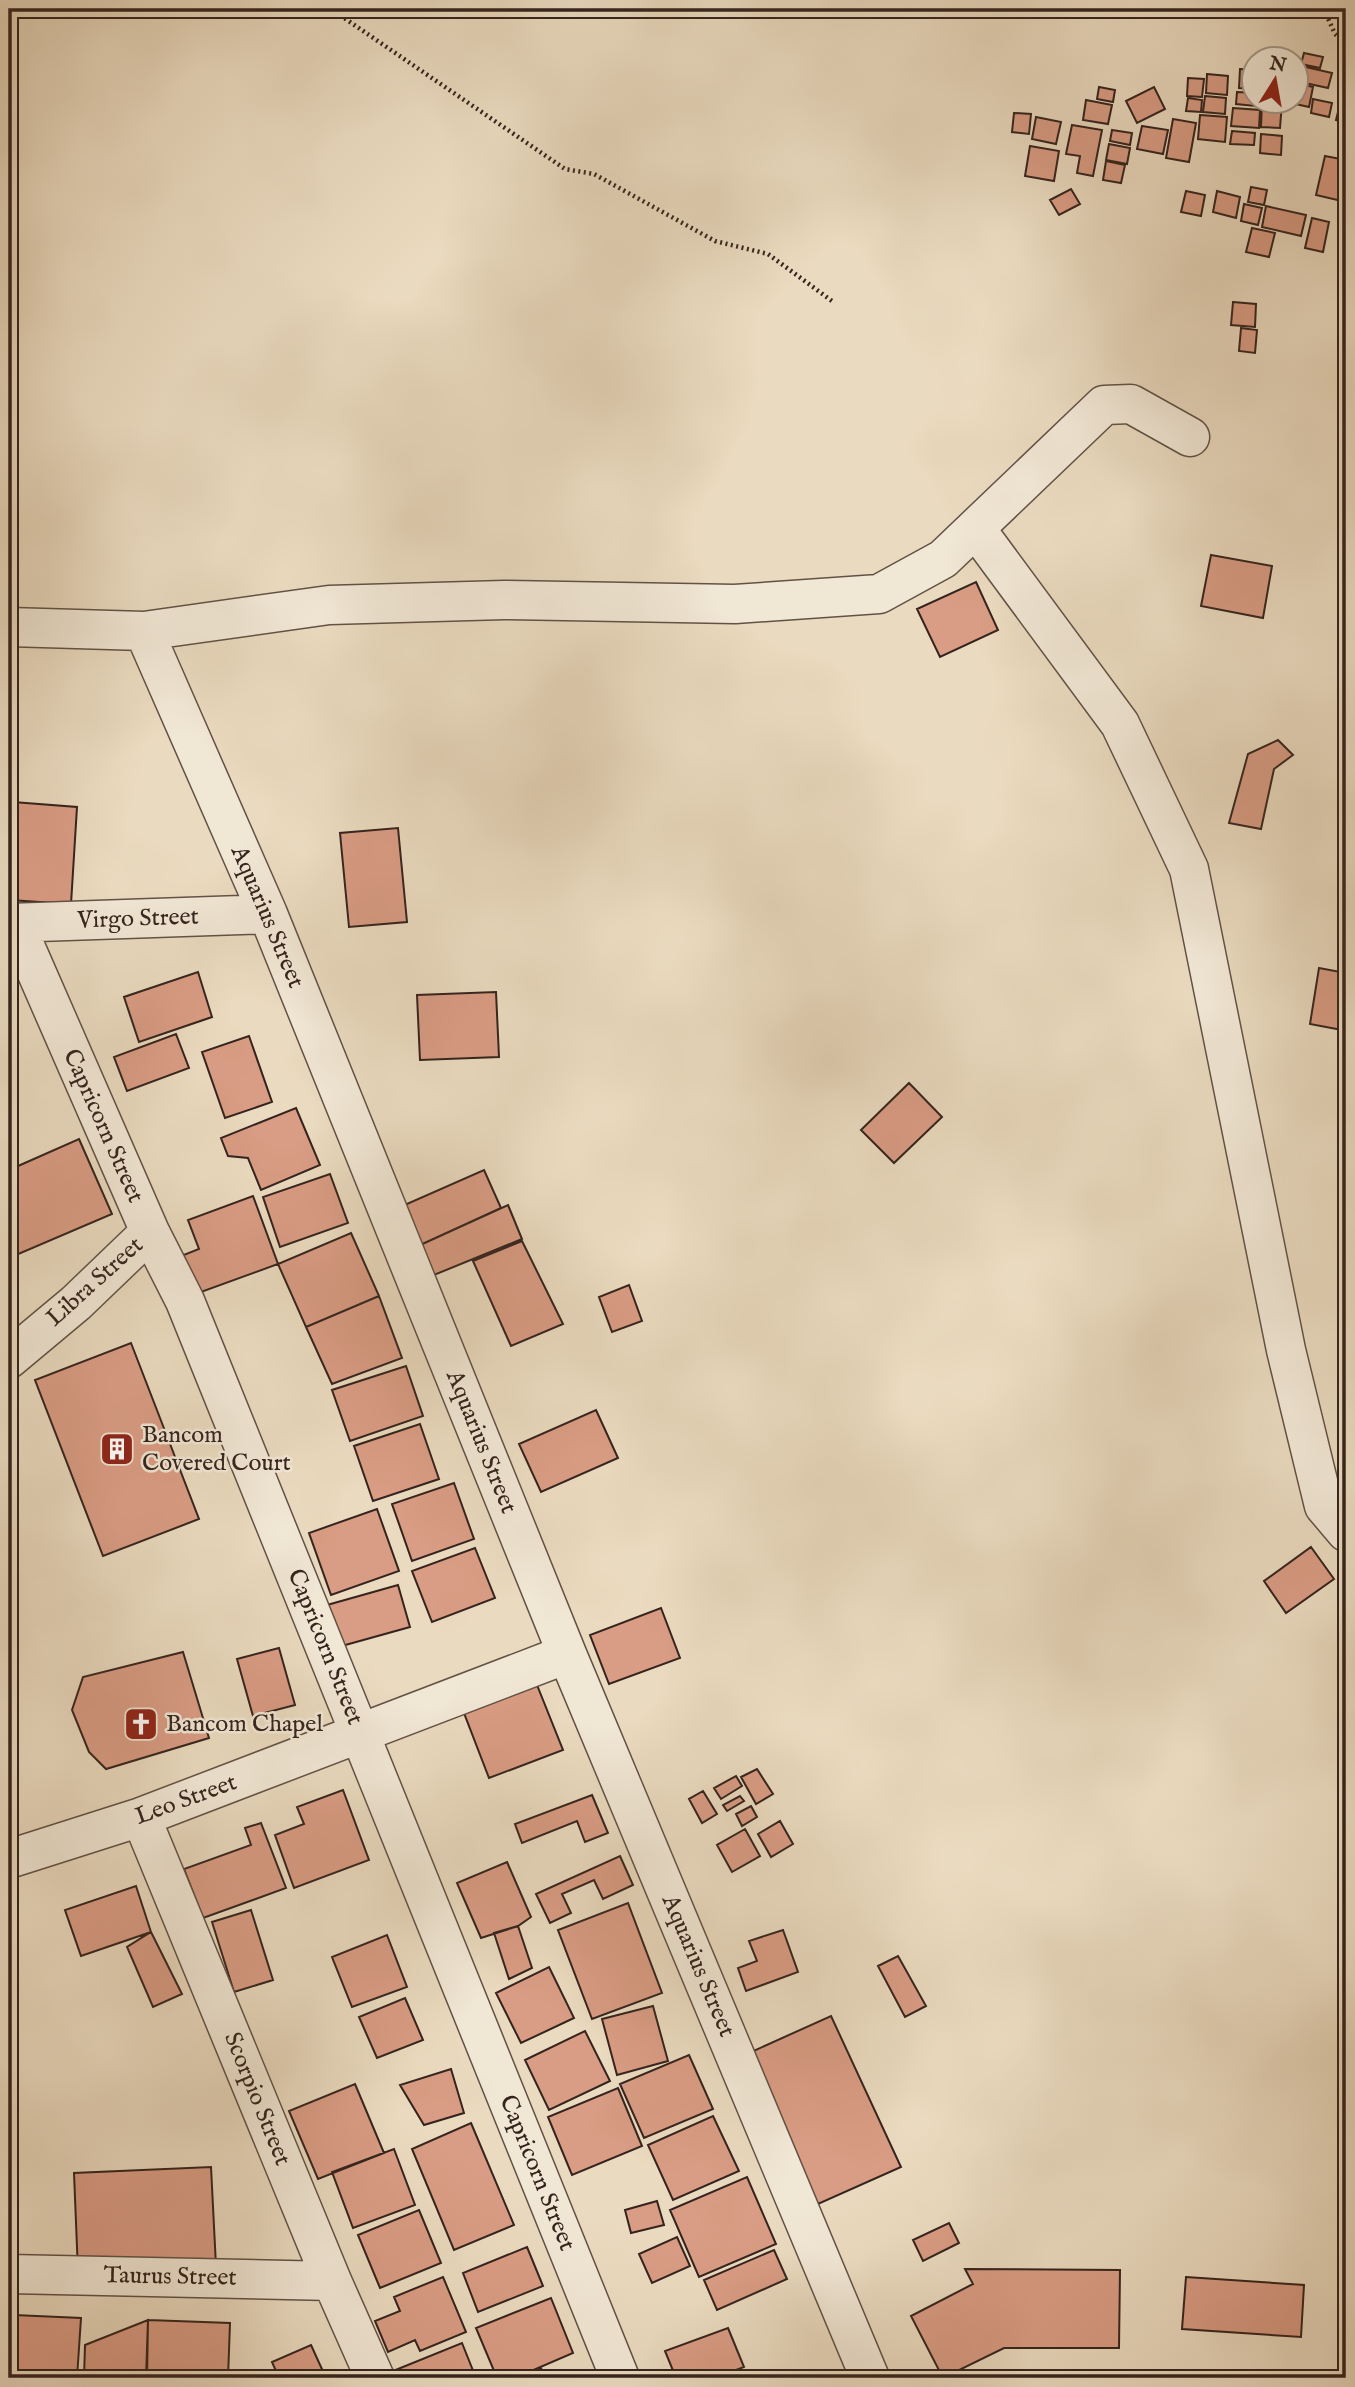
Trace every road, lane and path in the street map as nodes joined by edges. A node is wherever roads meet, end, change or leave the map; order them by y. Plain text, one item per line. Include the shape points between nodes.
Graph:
1 (331, 9) edge
2 (1326, 14) dead end
3 (1346, 45) edge
4 (832, 301) dead end
5 (1190, 437) dead end
6 (976, 529) junction
7 (9, 627) edge
8 (144, 631) junction
9 (268, 914) junction
10 (12, 923) edge
11 (150, 1232) junction
12 (9, 1359) edge
13 (1346, 1532) edge
14 (567, 1654) junction
15 (360, 1734) junction
16 (141, 1818) junction
17 (9, 1859) edge
18 (9, 2274) edge
19 (332, 2281) junction
20 (375, 2378) edge
21 (620, 2378) edge
22 (870, 2378) edge

1 - 4 path via 565,169 594,174 715,241 768,254
2 - 3 path
5 - 6 street via 1131,404 1104,405
6 - 8 street via 943,559 879,594 735,604 504,600 329,605
6 - 13 street via 1120,724 1189,869 1286,1350 1324,1506
7 - 8 street
8 - 9 street, Aquarius Street
9 - 10 street, Virgo Street
9 - 14 street, Aquarius Street
10 - 11 street, Capricorn Street
11 - 12 street, Libra Street
11 - 15 street, Capricorn Street via 186,1301
14 - 15 street, Leo Street
14 - 22 street, Aquarius Street
15 - 16 street, Leo Street
15 - 21 street, Capricorn Street
16 - 17 street, Leo Street
16 - 19 street, Scorpio Street
18 - 19 street, Taurus Street
19 - 20 street, Scorpio Street

